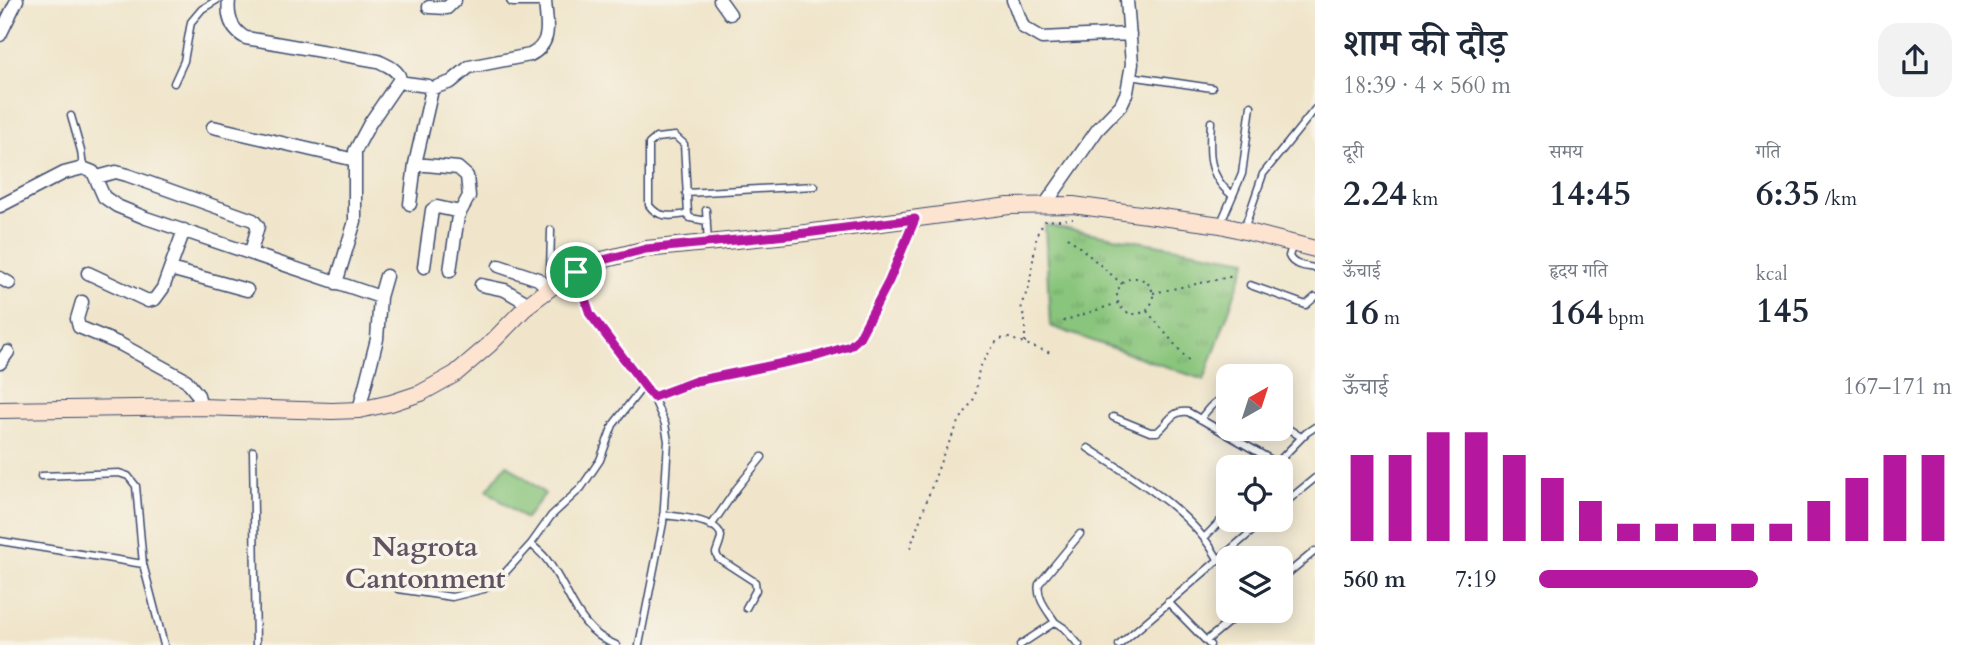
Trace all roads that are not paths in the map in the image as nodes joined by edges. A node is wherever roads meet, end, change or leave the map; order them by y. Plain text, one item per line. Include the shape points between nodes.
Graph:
1 (17, 0) edge
2 (218, 0) edge
3 (229, 0) edge
4 (513, 0) edge
5 (545, 0) edge
6 (720, 0) edge
7 (1013, 0) edge
8 (1126, 0) edge
9 (453, 1) edge
10 (429, 7) dead end
11 (730, 14) dead end
12 (1130, 34) junction
13 (0, 35) edge
14 (1130, 76) junction
15 (398, 82) junction
16 (174, 83) dead end
17 (1212, 88) dead end
18 (430, 89) junction
19 (1251, 106) dead end
20 (1315, 109) edge
21 (71, 116) dead end
22 (1211, 122) dead end
23 (213, 127) dead end
24 (355, 160) junction
25 (415, 164) junction
26 (83, 168) junction
27 (97, 177) junction
28 (815, 186) dead end
29 (687, 193) junction
30 (1231, 195) junction
31 (410, 204) dead end
32 (1044, 205) junction
33 (0, 206) edge
34 (706, 210) dead end
35 (460, 212) junction
36 (688, 214) junction
37 (915, 219) junction
38 (707, 221) junction
39 (1220, 225) junction
40 (184, 230) junction
41 (551, 230) dead end
42 (1244, 231) junction
43 (1293, 243) junction
44 (708, 244) junction
45 (1315, 249) edge
46 (251, 252) junction
47 (499, 266) dead end
48 (424, 267) dead end
49 (1315, 268) edge
50 (170, 269) junction
51 (450, 271) dead end
52 (88, 272) dead end
53 (576, 272) junction
54 (386, 276) dead end
55 (336, 283) junction
56 (481, 285) dead end
57 (1250, 285) dead end
58 (551, 288) junction
59 (247, 290) dead end
60 (380, 296) junction
61 (1315, 298) edge
62 (82, 302) dead end
63 (529, 304) junction
64 (644, 385) junction
65 (653, 397) junction
66 (1216, 401) edge
67 (201, 407) junction
68 (0, 410) edge
69 (359, 410) junction
70 (1113, 417) dead end
71 (1200, 419) junction
72 (1315, 427) edge
73 (1293, 432) edge
74 (1301, 438) junction
75 (1088, 449) dead end
76 (253, 451) dead end
77 (1259, 455) edge
78 (1285, 455) edge
79 (762, 457) dead end
80 (41, 476) dead end
81 (1315, 478) edge
82 (1293, 496) edge
83 (663, 515) junction
84 (711, 526) junction
85 (1216, 526) edge
86 (1251, 532) edge
87 (1080, 534) dead end
88 (1205, 537) junction
89 (0, 541) edge
90 (531, 544) junction
91 (1234, 546) edge
92 (1315, 551) edge
93 (1216, 556) edge
94 (1216, 561) edge
95 (143, 564) junction
96 (1293, 569) edge
97 (398, 589) dead end
98 (1168, 602) junction
99 (746, 608) dead end
100 (1055, 622) junction
101 (1229, 623) edge
102 (1208, 643) edge
103 (164, 645) edge
104 (256, 645) edge
105 (616, 645) edge
106 (639, 645) edge
107 (1020, 645) edge
108 (1079, 645) edge
109 (1119, 645) edge

1 - 13 street
2 - 16 lane via 191,22 184,61
3 - 15 street via 231,23 246,38 378,61 400,75
4 - 5 street
5 - 18 street via 546,42 538,51 470,67 451,82
6 - 11 street
7 - 12 street via 1023,27 1042,38
8 - 12 street
9 - 10 street via 443,9
12 - 14 street
14 - 17 lane
14 - 32 street via 1121,105 1098,129
15 - 18 street
15 - 24 street via 359,142
18 - 25 street
19 - 30 lane via 1242,174
20 - 42 lane via 1263,174
21 - 26 lane
22 - 30 lane via 1209,153 1217,182
23 - 24 street
24 - 55 street via 355,221
25 - 31 street
25 - 35 street via 463,171 469,196
26 - 27 street
26 - 33 street
27 - 40 street via 110,201
27 - 46 street via 117,172 253,220 258,232
28 - 29 lane
29 - 36 lane
29 - 36 lane via 684,144 675,136 651,141 649,205 665,216
30 - 39 lane
32 - 37 main road
32 - 39 main road via 1098,207
34 - 38 lane
35 - 48 street via 432,210
35 - 51 street
36 - 38 lane
37 - 44 main road
37 - 65 lane via 889,281 859,338 850,346 696,381
38 - 44 lane
39 - 42 main road
40 - 46 street
40 - 50 street
41 - 58 lane
42 - 43 main road
43 - 45 main road
43 - 49 lane via 1290,260
44 - 53 main road via 646,249
46 - 55 street
47 - 58 street
50 - 52 street via 159,296 148,301
50 - 59 street
53 - 58 main road
53 - 64 lane via 590,314
54 - 60 street
55 - 60 street
56 - 63 street via 505,290
57 - 61 lane via 1306,306
58 - 63 main road
60 - 69 street via 377,339
62 - 67 street via 79,327 186,380
63 - 69 main road via 455,374 421,393
64 - 65 lane
64 - 90 lane via 614,425 600,460 581,488 551,516
65 - 83 lane via 668,441
66 - 71 lane
67 - 68 main road
67 - 69 main road
70 - 71 lane via 1150,432 1160,431 1177,412
71 - 77 lane
72 - 74 lane
73 - 74 lane
74 - 78 lane
75 - 88 lane via 1153,491
76 - 104 lane
79 - 84 lane
80 - 95 lane via 119,472 128,476 136,486
81 - 82 lane
83 - 84 lane
83 - 106 lane
84 - 99 lane via 721,537 718,558 755,582 756,590
85 - 88 lane
86 - 91 lane
87 - 100 lane via 1037,591
88 - 93 lane
89 - 95 lane
90 - 97 lane via 484,589 452,597
90 - 105 lane via 546,559 586,626
92 - 96 lane
94 - 98 lane
95 - 103 lane
98 - 102 lane
98 - 109 lane
100 - 107 lane
100 - 108 lane
101 - 102 lane

